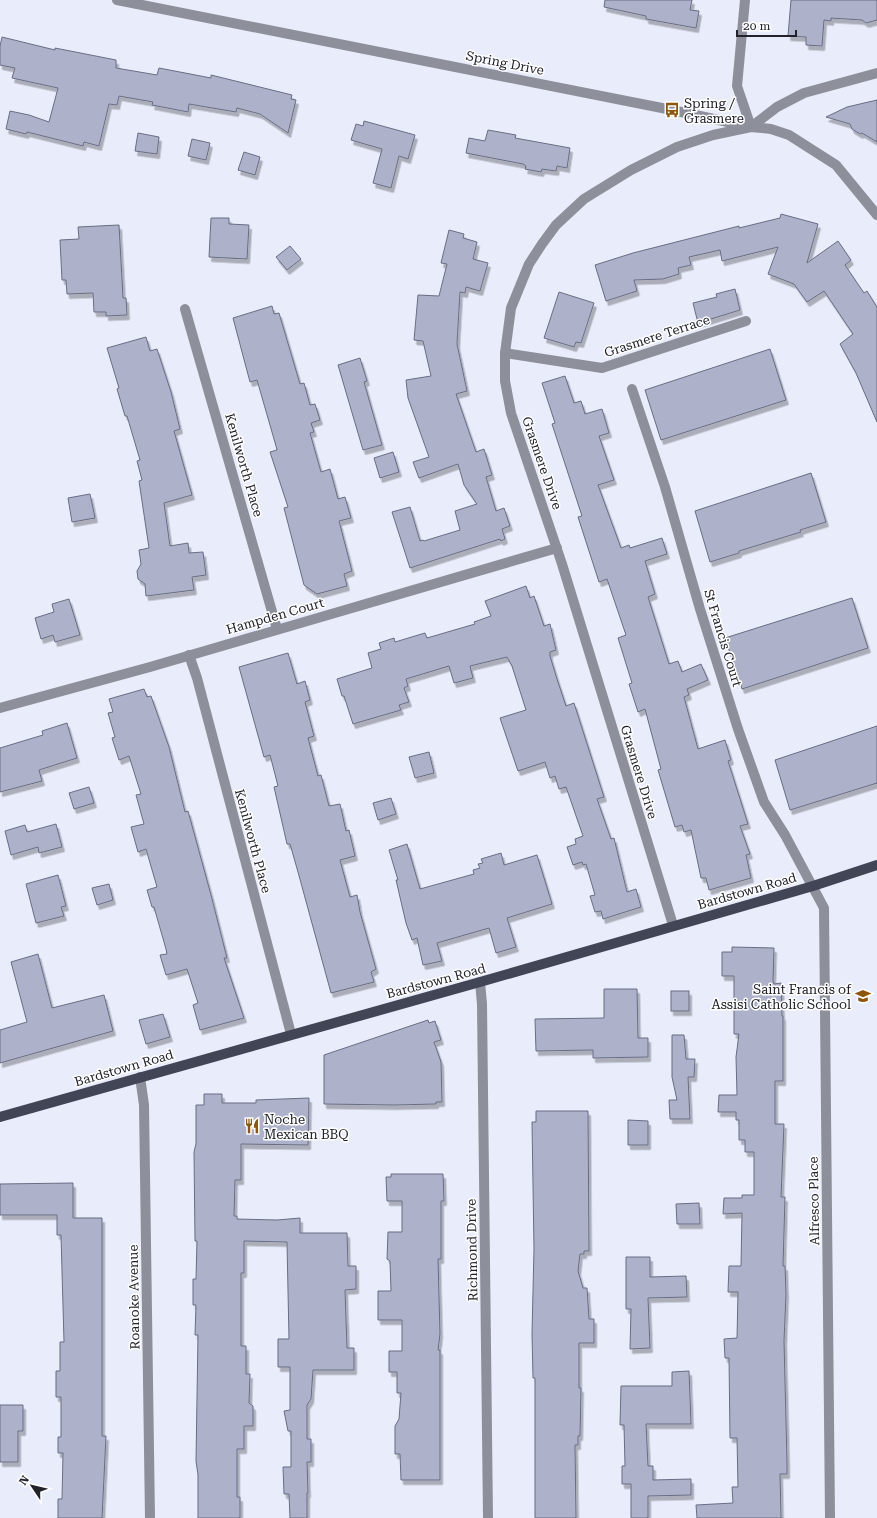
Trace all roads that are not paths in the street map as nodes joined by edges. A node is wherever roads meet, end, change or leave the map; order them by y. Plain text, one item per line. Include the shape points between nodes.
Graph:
1 (117, 0) edge
2 (745, 0) edge
3 (877, 73) edge
4 (751, 127) junction
5 (877, 216) edge
6 (185, 308) dead end
7 (746, 321) dead end
8 (505, 353) junction
9 (632, 389) dead end
10 (557, 548) junction
11 (277, 629) junction
12 (189, 655) junction
13 (0, 708) edge
14 (877, 865) edge
15 (812, 886) junction
16 (673, 925) junction
17 (480, 982) junction
18 (291, 1034) junction
19 (140, 1077) junction
20 (0, 1117) edge
21 (150, 1518) edge
22 (488, 1518) edge
23 (830, 1518) edge

1 - 4 street, Spring Drive
2 - 4 street via 737,86
3 - 4 street via 804,93 777,107
4 - 5 street via 771,129 789,136 836,165
4 - 8 street, Grasmere Drive via 713,135 677,147 631,170 584,199 556,225 529,264 511,308
6 - 11 street, Kenilworth Place
7 - 8 street, Grasmere Terrace via 602,368
8 - 10 street, Grasmere Drive via 505,381 511,413
9 - 15 street, St Francis Court via 665,487 735,721 764,802
10 - 11 street, Hampden Court
10 - 16 street, Grasmere Drive
11 - 12 street, Hampden Court
12 - 13 street, Hampden Court
12 - 18 street, Kenilworth Place
14 - 15 main road, Bardstown Road
15 - 16 main road, Bardstown Road
15 - 23 street, Alfresco Place via 824,908
16 - 17 main road, Bardstown Road
17 - 18 main road, Bardstown Road
17 - 22 street, Richmond Drive
18 - 19 main road, Bardstown Road
19 - 20 main road, Bardstown Road
19 - 21 street, Roanoke Avenue via 144,1105

